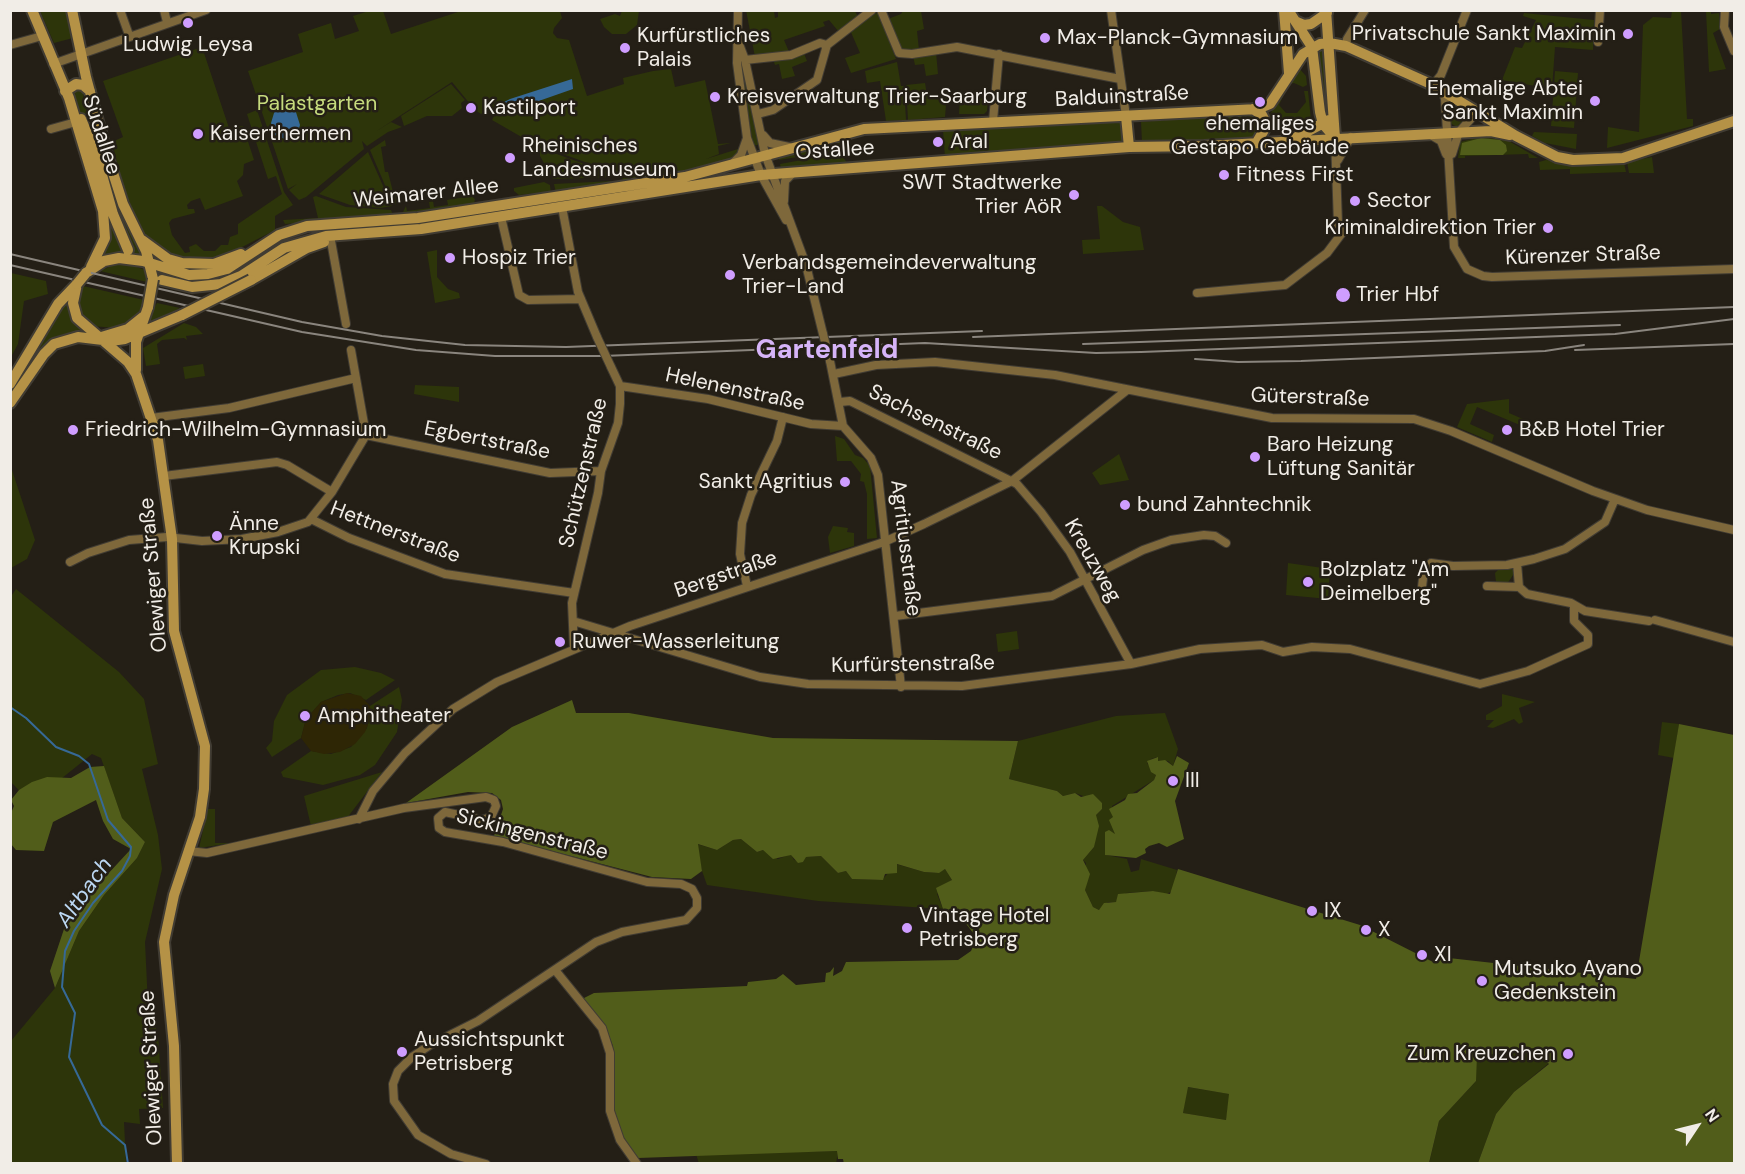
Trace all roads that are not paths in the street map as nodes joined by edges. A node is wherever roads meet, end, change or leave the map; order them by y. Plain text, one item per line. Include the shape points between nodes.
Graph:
1 (32, 10) edge
2 (72, 10) edge
3 (120, 10) edge
4 (164, 10) edge
5 (206, 10) edge
6 (738, 10) edge
7 (872, 10) edge
8 (881, 10) edge
9 (1111, 10) edge
10 (1284, 10) edge
11 (1288, 10) edge
12 (1365, 10) edge
13 (1467, 10) edge
14 (1600, 10) edge
15 (1725, 10) edge
16 (1327, 12) edge
17 (1295, 21) junction
18 (167, 22) junction
19 (42, 36) junction
20 (129, 36) junction
21 (1598, 42) dead end
22 (1329, 43) junction
23 (739, 44) junction
24 (10, 45) edge
25 (827, 45) junction
26 (1346, 46) junction
27 (1312, 47) junction
28 (1734, 51) edge
29 (81, 52) junction
30 (999, 54) junction
31 (745, 60) junction
32 (53, 63) junction
33 (1289, 73) junction
34 (1120, 79) junction
35 (1437, 88) junction
36 (90, 91) junction
37 (67, 95) junction
38 (1252, 109) junction
39 (1335, 110) junction
40 (96, 112) junction
41 (1477, 112) junction
42 (758, 114) junction
43 (1126, 116) junction
44 (993, 121) junction
45 (1734, 121) edge
46 (79, 122) junction
47 (1323, 124) junction
48 (51, 129) dead end
49 (1459, 132) junction
50 (1447, 133) junction
51 (1428, 134) junction
52 (762, 135) junction
53 (1516, 136) junction
54 (1351, 137) junction
55 (747, 138) junction
56 (1331, 139) junction
57 (1291, 141) junction
58 (1257, 142) junction
59 (790, 147) junction
60 (1129, 147) junction
61 (765, 154) junction
62 (753, 157) junction
63 (732, 164) junction
64 (1449, 164) junction
65 (1335, 168) junction
66 (793, 173) junction
67 (766, 175) junction
68 (784, 206) junction
69 (562, 207) junction
70 (501, 217) junction
71 (789, 224) junction
72 (279, 235) junction
73 (336, 238) junction
74 (142, 240) junction
75 (307, 248) junction
76 (128, 250) dead end
77 (332, 254) junction
78 (150, 263) junction
79 (1734, 269) edge
80 (86, 273) junction
81 (158, 279) junction
82 (77, 284) junction
83 (1197, 293) dead end
84 (581, 299) junction
85 (146, 312) junction
86 (346, 324) dead end
87 (137, 335) junction
88 (98, 339) junction
89 (351, 350) dead end
90 (136, 374) junction
91 (834, 374) junction
92 (356, 378) junction
93 (10, 384) edge
94 (620, 386) junction
95 (1127, 390) junction
96 (840, 402) junction
97 (10, 403) edge
98 (783, 417) junction
99 (151, 418) junction
100 (843, 426) junction
101 (366, 435) junction
102 (601, 471) junction
103 (164, 476) junction
104 (1012, 482) junction
105 (332, 492) junction
106 (1615, 499) junction
107 (311, 519) junction
108 (1734, 530) edge
109 (172, 539) junction
110 (884, 542) junction
111 (1226, 543) dead end
112 (70, 562) dead end
113 (1518, 563) junction
114 (1085, 580) junction
115 (747, 586) junction
116 (1487, 586) dead end
117 (1422, 587) dead end
118 (1519, 587) junction
119 (574, 593) junction
120 (1574, 606) junction
121 (895, 616) junction
122 (573, 621) junction
123 (614, 633) junction
124 (1734, 642) edge
125 (574, 648) junction
126 (1131, 664) junction
127 (901, 687) junction
128 (359, 819) junction
129 (188, 851) junction
130 (555, 970) junction
131 (177, 1164) edge
132 (486, 1164) edge
133 (637, 1164) edge

1 - 19 main road, Südallee
2 - 29 main road
3 - 20 street
4 - 18 street
5 - 18 street
6 - 23 street
7 - 25 street
8 - 30 street via 900,53 957,46
9 - 34 street
10 - 33 main road
11 - 17 main road
12 - 26 street
13 - 35 street
14 - 21 street
15 - 28 street via 1724,27
16 - 17 main road via 1311,24
16 - 22 main road
17 - 27 main road
18 - 20 street
19 - 24 street
19 - 32 main road, Südallee
20 - 29 street
22 - 26 main road
22 - 27 main road
22 - 39 main road
23 - 31 street
23 - 55 street via 737,63
25 - 31 street via 820,43 791,55
25 - 42 street via 818,80 773,110
26 - 35 main road
27 - 33 main road
27 - 47 main road
29 - 32 street
29 - 36 main road
30 - 34 street
30 - 44 street
31 - 42 street
32 - 37 main road, Südallee
33 - 38 main road via 1270,104
34 - 43 street
35 - 41 main road
35 - 50 street via 1445,99
36 - 37 main road via 76,84
36 - 40 main road
37 - 46 main road, Südallee
38 - 43 main road, Balduinstraße
38 - 58 main road via 1262,115 1267,125
39 - 47 main road
39 - 56 main road
40 - 46 main road
40 - 74 main road via 123,204
41 - 49 street
41 - 53 main road
42 - 52 street
43 - 44 main road, Balduinstraße
43 - 60 main road
44 - 59 main road, Balduinstraße via 864,129
45 - 53 main road via 1639,153 1604,160 1557,157
46 - 48 street
46 - 76 main road via 101,168
46 - 80 main road, Südallee via 105,222 102,249
47 - 56 main road
47 - 57 main road
49 - 50 main road, Ostallee
49 - 53 main road, Ostallee via 1491,131
49 - 64 street
50 - 51 main road, Ostallee
50 - 64 street
51 - 54 main road, Ostallee
51 - 64 street via 1441,141
52 - 59 street via 770,143
52 - 61 street
54 - 56 main road, Ostallee
54 - 65 street
55 - 62 street
55 - 63 street via 741,155
56 - 57 main road, Ostallee
56 - 65 street
57 - 58 main road, Ostallee
58 - 60 main road, Ostallee
59 - 61 main road
60 - 66 main road, Ostallee
61 - 62 main road, Weimarer Allee
61 - 67 street
62 - 63 main road, Weimarer Allee
62 - 67 street
63 - 72 main road, Weimarer Allee via 685,177 418,218 307,226
64 - 79 street, Kürenzer Straße via 1455,253 1464,267 1484,276
65 - 83 street via 1338,224 1342,233 1327,253 1285,285
66 - 67 main road, Ostallee
66 - 68 street via 785,181
67 - 68 street
67 - 69 main road, Ostallee
67 - 71 street via 775,205
68 - 71 street
69 - 70 main road, Ostallee
69 - 84 street, Schützenstraße
70 - 73 main road, Ostallee
70 - 84 street via 521,297
71 - 91 street, bridge via 806,266
72 - 74 main road via 208,265 168,259
72 - 78 main road, Weimarer Allee via 218,272 189,274
73 - 75 main road
73 - 77 street
73 - 81 main road via 298,242 221,284 192,287
74 - 78 main road
75 - 77 street via 322,247
75 - 87 main road, bridge
77 - 86 street
78 - 80 main road via 111,259
78 - 81 main road
80 - 82 main road, bridge
81 - 85 main road, bridge
82 - 88 main road via 73,299 75,315
82 - 93 main road via 58,304
84 - 94 street, Schützenstraße, bridge
85 - 87 main road
85 - 88 main road via 128,329
87 - 88 main road via 116,341
87 - 90 main road
88 - 90 main road via 119,352
88 - 97 main road via 74,338 50,346
89 - 92 street
90 - 99 main road, Olewiger Straße
91 - 95 street, Güterstraße via 876,365 934,362 1022,370
91 - 96 street
92 - 99 street via 240,406
92 - 101 street
94 - 98 street, Helenenstraße via 708,399
94 - 102 street, Schützenstraße via 618,423
95 - 104 street, Bergstraße
95 - 106 street, Güterstraße via 1272,418 1414,419
96 - 100 street
96 - 104 street, Sachsenstraße via 850,401
98 - 100 street, Helenenstraße
98 - 115 street via 777,441 741,523 740,554
99 - 103 main road, Olewiger Straße
100 - 110 street, Agritiusstraße via 875,464
101 - 102 street, Egbertstraße via 550,473
101 - 105 street
102 - 119 street, Schützenstraße
103 - 105 street via 277,462
103 - 109 main road, Olewiger Straße
104 - 110 street, Bergstraße
104 - 114 street, Kreuzweg via 1051,525
105 - 107 street
106 - 108 street, Güterstraße
106 - 113 street via 1605,522 1588,535 1565,549
107 - 109 street via 299,527 242,539
107 - 119 street, Hettnerstraße via 349,538 445,574
109 - 112 street via 147,538 111,544
109 - 129 main road, Olewiger Straße via 174,631 205,746 203,804
110 - 115 street, Bergstraße
110 - 121 street, Agritiusstraße
111 - 114 street via 1204,535 1171,540
113 - 117 street via 1431,563 1424,570
113 - 118 street
114 - 121 street via 1052,596
114 - 126 street, Kreuzweg
115 - 123 street, Bergstraße
116 - 118 street
118 - 120 street via 1527,594
119 - 122 street, Schützenstraße
120 - 124 street via 1652,620
120 - 126 street, Kurfürstenstraße via 1574,621 1588,635 1588,644 1528,670 1480,684 1330,647 1283,652 1262,645 1223,646
121 - 127 street, Agritiusstraße
122 - 123 street, Kurfürstenstraße
122 - 125 street, Schützenstraße
123 - 125 street, Bergstraße
123 - 127 street, Kurfürstenstraße via 783,682
125 - 128 street, Bergstraße via 498,682 453,709 393,765 364,805
126 - 127 street, Kurfürstenstraße via 962,686
128 - 129 street, Sickingenstraße via 226,850 200,854
128 - 130 street, Sickingenstraße via 434,802 486,796 496,806 491,817 482,820 445,812 438,818 439,828 647,882 685,885 696,895 697,908 686,920 612,935
129 - 131 main road, Olewiger Straße via 166,921 164,942 174,1046
130 - 132 street, Sickingenstraße via 478,1021 421,1051 394,1077 394,1101 418,1135 451,1154
130 - 133 street via 602,1028 610,1053 610,1111 620,1140

